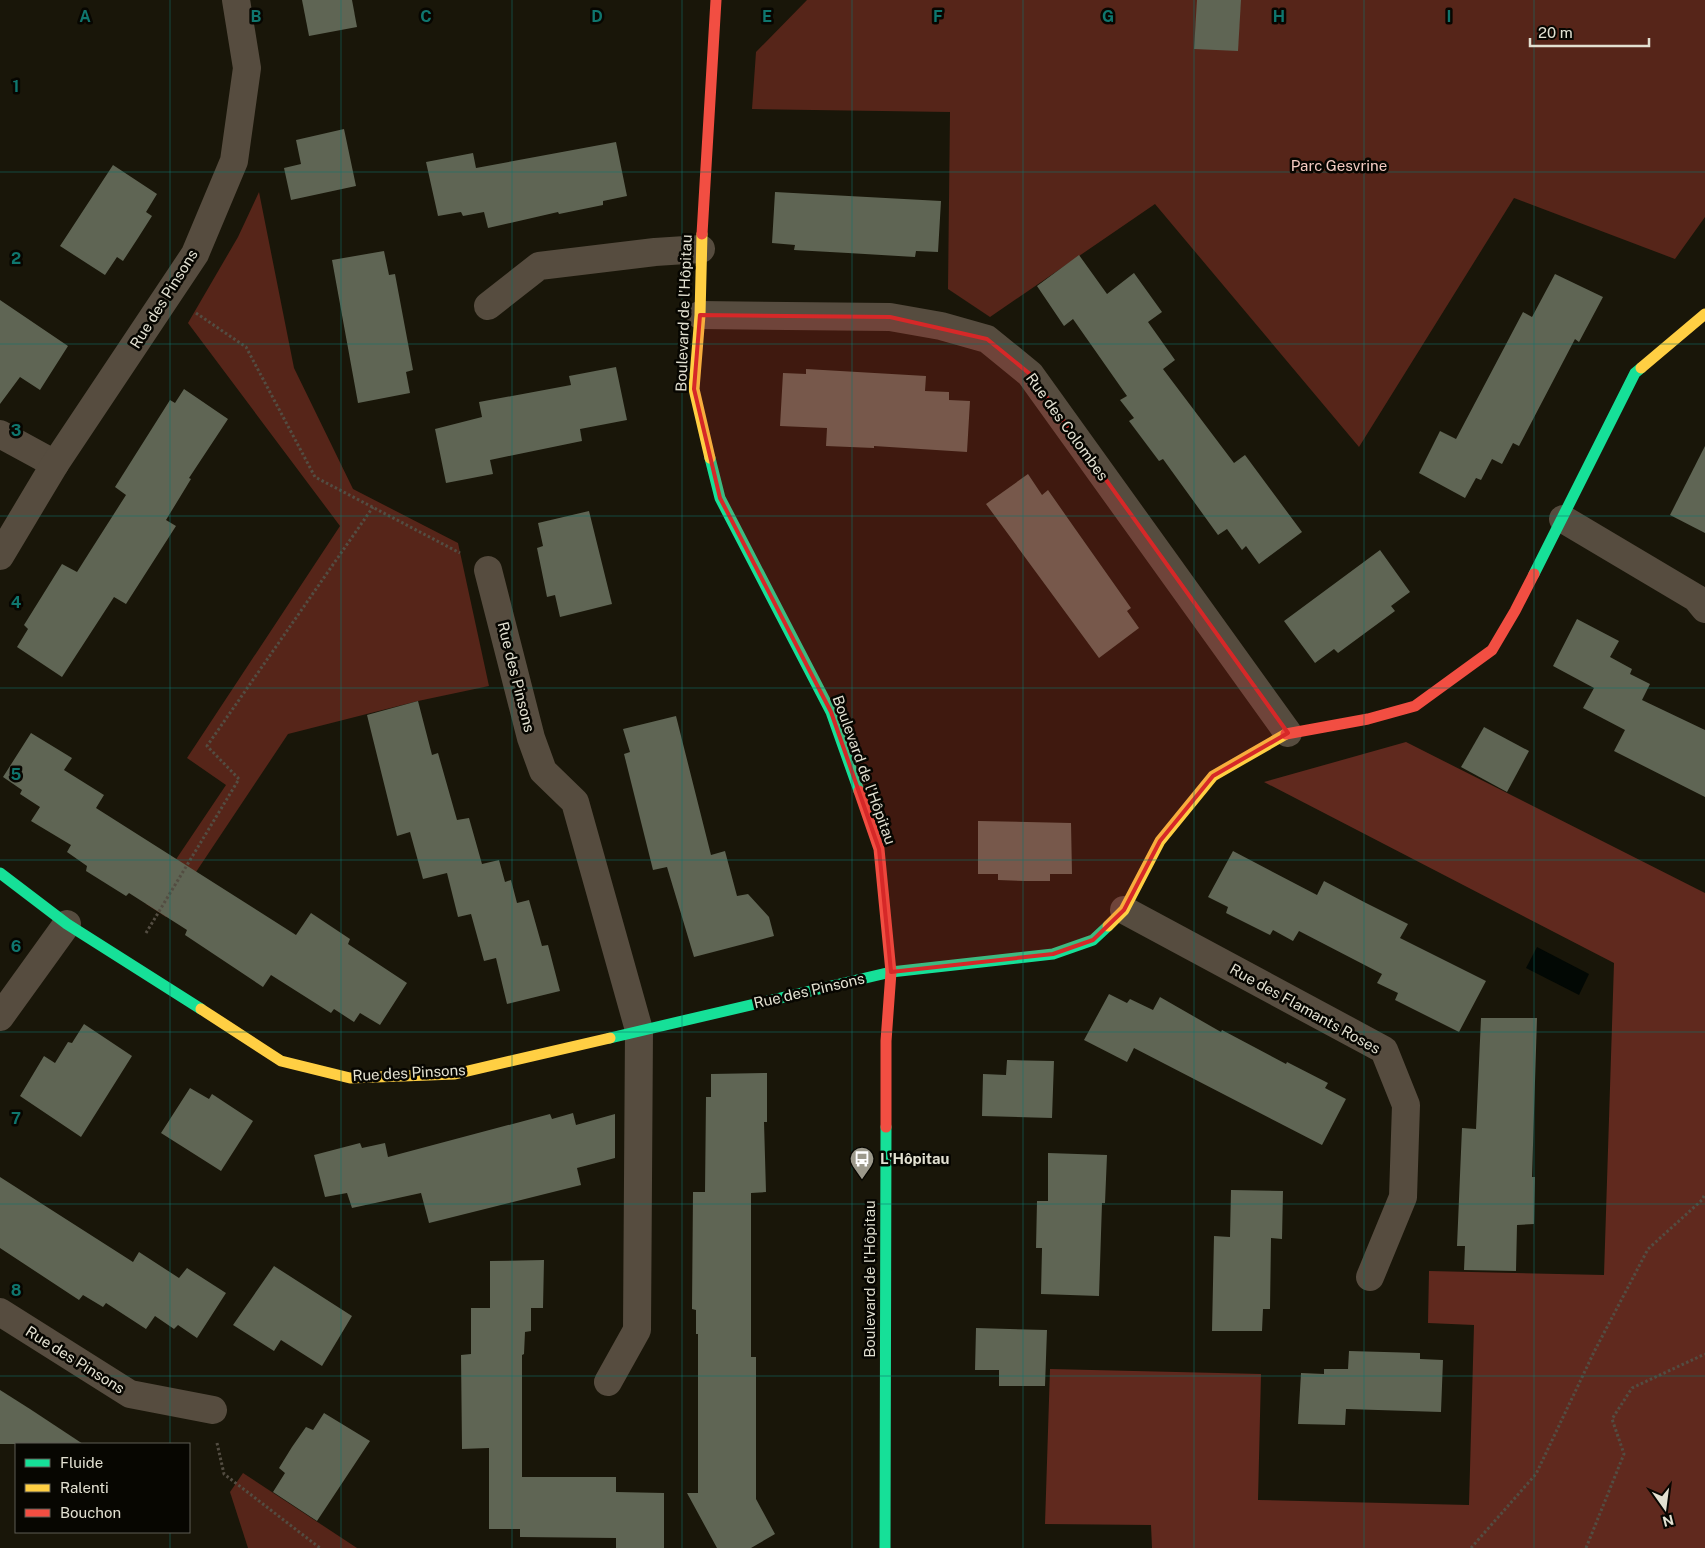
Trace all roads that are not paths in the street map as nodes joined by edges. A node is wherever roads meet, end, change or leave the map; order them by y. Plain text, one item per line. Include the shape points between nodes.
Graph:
1 (236, 0) edge
2 (716, 0) edge
3 (701, 249) junction
4 (488, 306) dead end
5 (1705, 314) edge
6 (700, 315) junction
7 (0, 434) edge
8 (55, 464) junction
9 (1563, 519) junction
10 (0, 556) edge
11 (488, 570) road end
12 (1705, 609) edge
13 (1288, 733) junction
14 (0, 873) edge
15 (1124, 910) junction
16 (67, 924) junction
17 (891, 972) junction
18 (0, 1017) edge
19 (639, 1030) junction
20 (1370, 1277) dead end
21 (0, 1312) edge
22 (608, 1382) dead end
23 (213, 1410) road end
24 (885, 1548) edge

1 - 8 street, Rue des Pinsons via 247,68 234,161 195,254
2 - 3 street, Boulevard de l'Hôpitau
3 - 4 street via 539,266
3 - 6 street, Boulevard de l'Hôpitau
5 - 9 street via 1635,373
6 - 13 street, Rue des Colombes via 890,317 941,326 987,339 1030,374
6 - 17 street, Boulevard de l'Hôpitau via 694,389 720,498 831,712 879,848
7 - 8 street
8 - 10 street, Rue des Pinsons
9 - 12 street via 1696,598
9 - 13 street via 1492,650 1415,706 1368,719
11 - 19 street, Rue des Pinsons via 531,738 543,771 575,802
13 - 15 street via 1213,776 1160,841
14 - 16 street, Rue des Pinsons
15 - 17 street via 1093,940 1053,954
15 - 20 street, Rue des Flamants Roses via 1384,1050 1406,1105 1403,1197
16 - 18 street
16 - 19 street, Rue des Pinsons via 281,1061 350,1078 455,1074
17 - 19 street, Rue des Pinsons
17 - 24 street, Boulevard de l'Hôpitau via 886,1041
19 - 22 street, Rue des Pinsons via 637,1330
21 - 23 street, Rue des Pinsons via 130,1394

